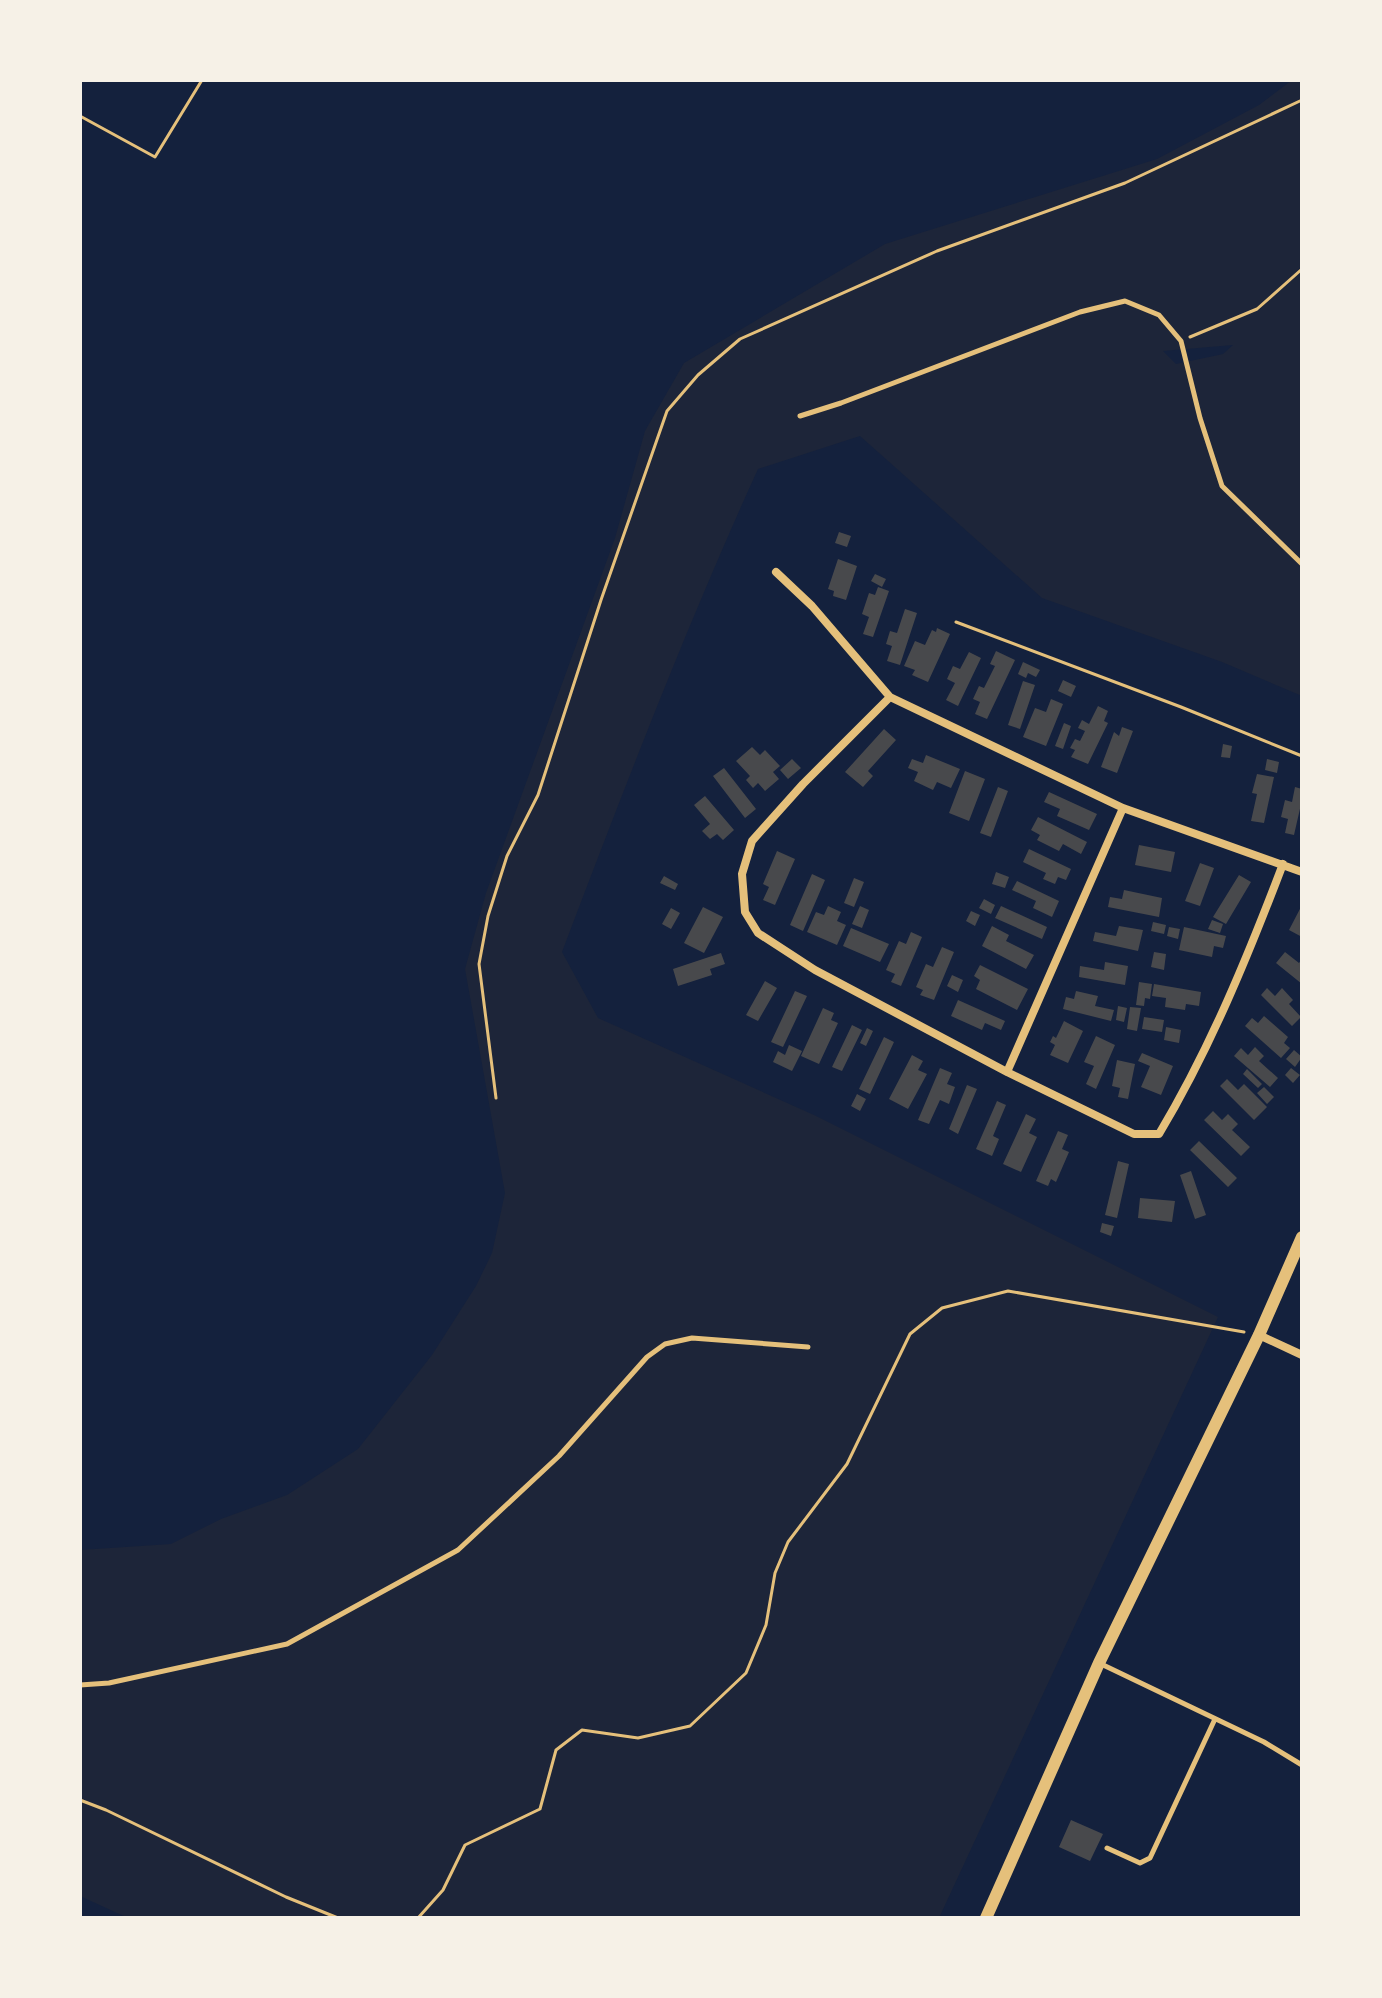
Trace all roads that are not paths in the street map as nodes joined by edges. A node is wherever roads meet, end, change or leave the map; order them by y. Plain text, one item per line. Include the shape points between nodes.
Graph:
1 (800, 416) dead end
2 (1302, 564) edge
3 (776, 572) dead end
4 (890, 697) junction
5 (1123, 808) junction
6 (1283, 864) junction
7 (1302, 872) edge
8 (1007, 1072) junction
9 (1302, 1237) edge
10 (1259, 1335) junction
11 (808, 1347) dead end
12 (1302, 1355) edge
13 (1099, 1663) junction
14 (80, 1685) edge
15 (1215, 1719) junction
16 (1302, 1765) edge
17 (1107, 1848) dead end
18 (986, 1918) edge

1 - 2 lane via 1080,312 1125,301 1159,315 1181,341 1222,486
3 - 4 street
4 - 5 street
4 - 8 street via 752,841 742,874 745,912 758,933 815,970
5 - 6 street
5 - 8 street
6 - 7 street
6 - 8 street via 1189,1085 1159,1134 1134,1134
9 - 10 street
10 - 12 street
10 - 13 street
11 - 14 lane via 692,1338 665,1344 647,1357 559,1456 458,1550 287,1644
13 - 15 lane
13 - 18 street
15 - 16 lane
15 - 17 lane via 1150,1858 1140,1863

